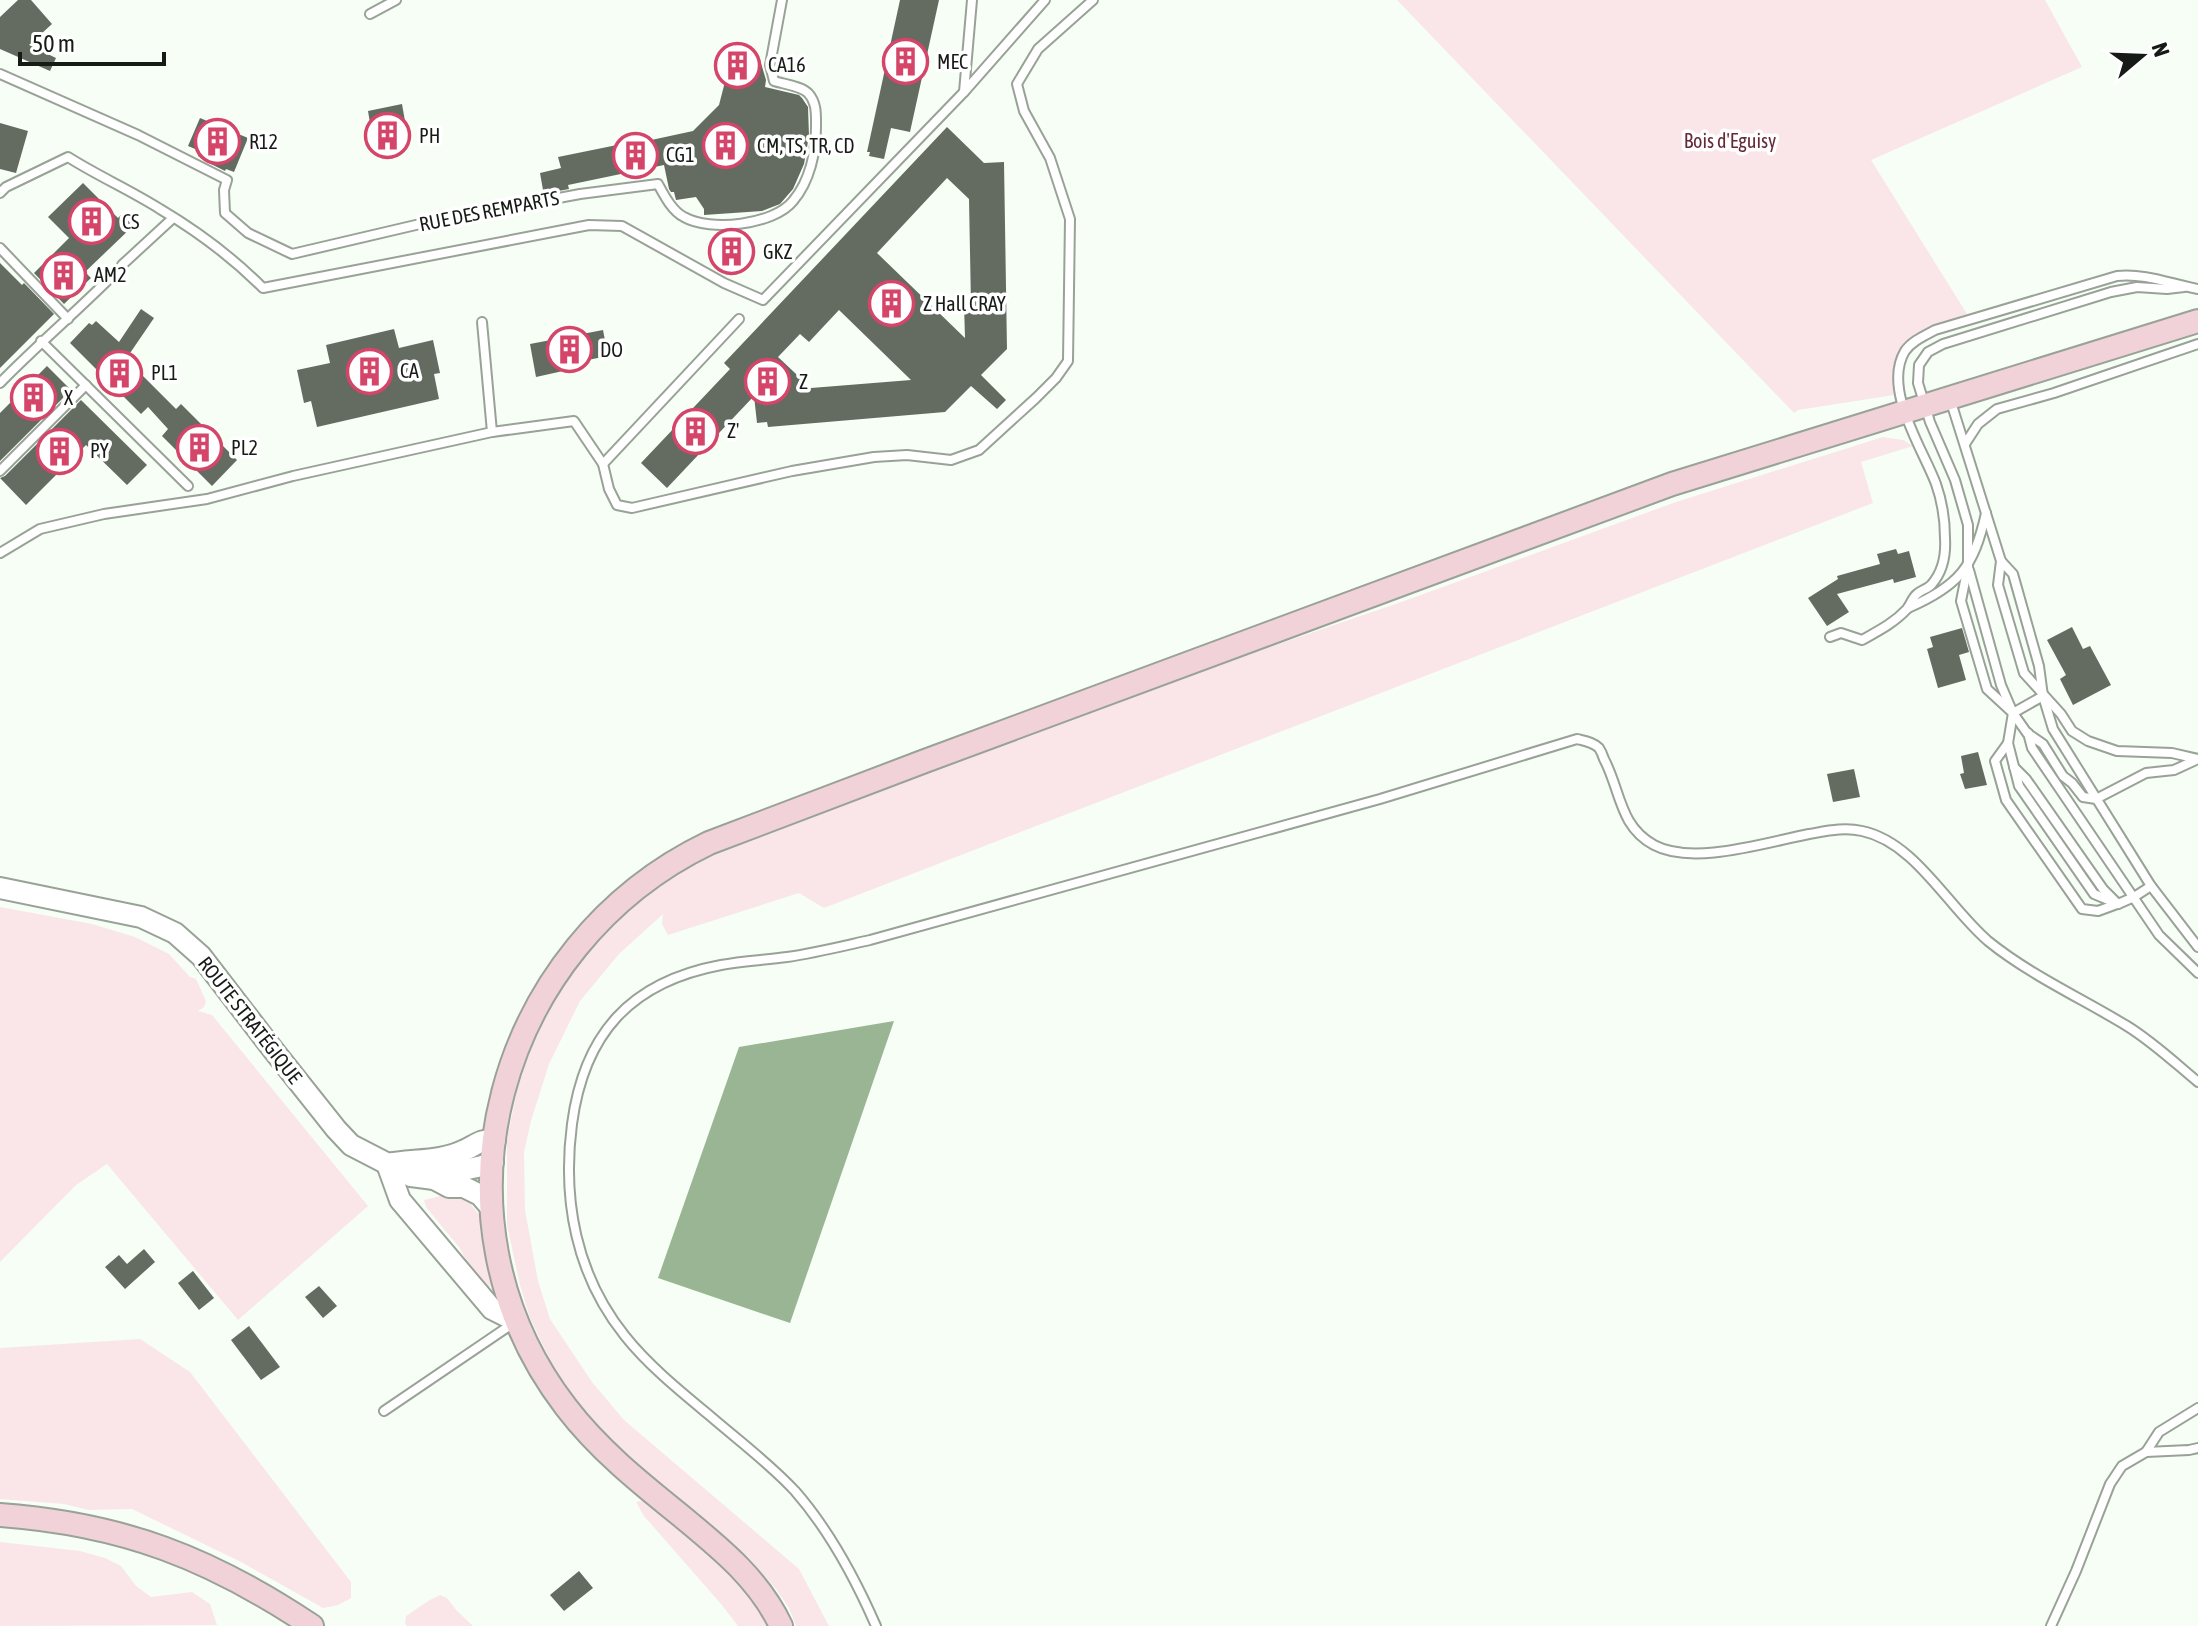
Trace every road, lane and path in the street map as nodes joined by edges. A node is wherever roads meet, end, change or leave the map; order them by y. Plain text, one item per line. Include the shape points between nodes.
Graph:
1 (396, 0) edge
2 (782, 0) edge
3 (972, 0) edge
4 (1045, 0) edge
5 (1093, 0) edge
6 (370, 14) dead end
7 (0, 74) edge
8 (964, 92) junction
9 (0, 193) edge
10 (173, 218) junction
11 (0, 248) edge
12 (122, 265) dead end
13 (110, 278) dead end
14 (2184, 287) junction
15 (2198, 289) edge
16 (68, 319) junction
17 (739, 319) dead end
18 (2198, 321) edge
19 (482, 322) dead end
20 (41, 341) junction
21 (2198, 344) edge
22 (0, 383) edge
23 (86, 385) junction
24 (1950, 399) junction
25 (1916, 410) junction
26 (492, 432) junction
27 (1965, 444) junction
28 (603, 464) junction
29 (0, 471) edge
30 (188, 486) dead end
31 (1986, 512) junction
32 (0, 553) edge
33 (2001, 561) junction
34 (1968, 566) junction
35 (1907, 608) junction
36 (1830, 637) dead end
37 (2043, 696) junction
38 (2013, 713) junction
39 (2027, 733) junction
40 (2008, 743) junction
41 (2198, 759) edge
42 (2096, 799) junction
43 (2151, 886) junction
44 (0, 888) edge
45 (2134, 897) junction
46 (2118, 904) junction
47 (2198, 947) edge
48 (2198, 973) edge
49 (2198, 1082) edge
50 (495, 1140) junction
51 (493, 1162) junction
52 (387, 1164) junction
53 (434, 1179) junction
54 (492, 1209) junction
55 (516, 1321) junction
56 (2198, 1408) edge
57 (384, 1411) dead end
58 (2198, 1448) edge
59 (2146, 1452) junction
60 (0, 1515) edge
61 (312, 1626) edge
62 (781, 1626) edge
63 (876, 1626) edge
64 (2051, 1626) edge

1 - 6 lane
2 - 7 lane, RUE DES REMPARTS via 770,65 774,81 806,90 816,105 816,145 808,177 792,203 770,218 741,224 706,224 683,217 658,184 420,224 292,254 248,233 225,213 227,180
3 - 8 lane
4 - 8 lane
5 - 28 lane via 1038,49 1017,84 1070,219 1068,361 1036,398 979,450 951,460 874,457 632,508 617,505
8 - 10 lane via 763,300 622,226 589,225 263,288
9 - 10 lane via 68,157
10 - 12 lane
11 - 16 lane
13 - 16 lane
14 - 15 lane
14 - 25 lane via 2111,292 1943,344 1919,365
14 - 25 lane via 2117,276 1935,330 1905,352 1899,372 1900,393
16 - 20 lane
17 - 28 lane
18 - 24 main road
19 - 26 lane
20 - 22 lane
20 - 23 lane
21 - 27 lane via 1997,409
23 - 29 lane
23 - 30 lane
24 - 25 main road
24 - 27 lane
25 - 34 lane via 1930,422 1955,480 1968,525
25 - 35 lane via 1913,435 1937,485 1945,551 1931,586 1916,594
25 - 50 main road via 1672,484 683,856 610,910 552,979 516,1048
26 - 28 lane via 574,421
26 - 32 lane via 207,499 40,529
27 - 31 lane
31 - 33 lane
31 - 34 lane
33 - 37 lane via 2013,574
33 - 37 lane via 1998,585 2024,673
34 - 35 lane via 1951,583
34 - 38 lane
34 - 38 lane via 1961,601 1987,689
35 - 36 lane via 1862,640 1841,633
37 - 38 lane
37 - 41 lane via 2072,731 2088,741 2117,751
37 - 42 lane via 2053,729
38 - 39 lane
38 - 40 lane
39 - 42 lane via 2043,744 2083,797
39 - 45 lane via 2032,748
40 - 46 lane via 2019,786 2094,894
40 - 46 lane via 1995,761 2006,800 2082,909 2098,911
41 - 42 lane via 2174,770 2146,773
42 - 43 lane
43 - 45 lane
43 - 47 lane
44 - 52 street, ROUTE STRATÉGIQUE via 119,911 175,933 201,956 336,1129 351,1145
45 - 46 lane
45 - 48 lane via 2159,935
49 - 63 lane via 2128,1027 1988,941 1910,858 1882,836 1849,828 1722,851 1673,853 1638,835 1625,817 1599,749 1577,739 870,940 673,978 618,1015 588,1061 569,1154 574,1230 582,1260 599,1299 641,1354 765,1461 821,1524
50 - 51 main road
50 - 52 street via 483,1139 436,1159
51 - 53 street
51 - 54 main road
52 - 53 street, ROUTE STRATÉGIQUE via 411,1176
52 - 55 street via 400,1200 492,1309
53 - 54 street, ROUTE STRATÉGIQUE via 480,1195
54 - 55 main road
55 - 57 lane
55 - 62 main road via 543,1375 587,1434 734,1561
56 - 59 lane via 2159,1432
58 - 59 lane
59 - 64 lane via 2122,1466 2110,1484
60 - 61 main road via 78,1523 146,1541 210,1566

